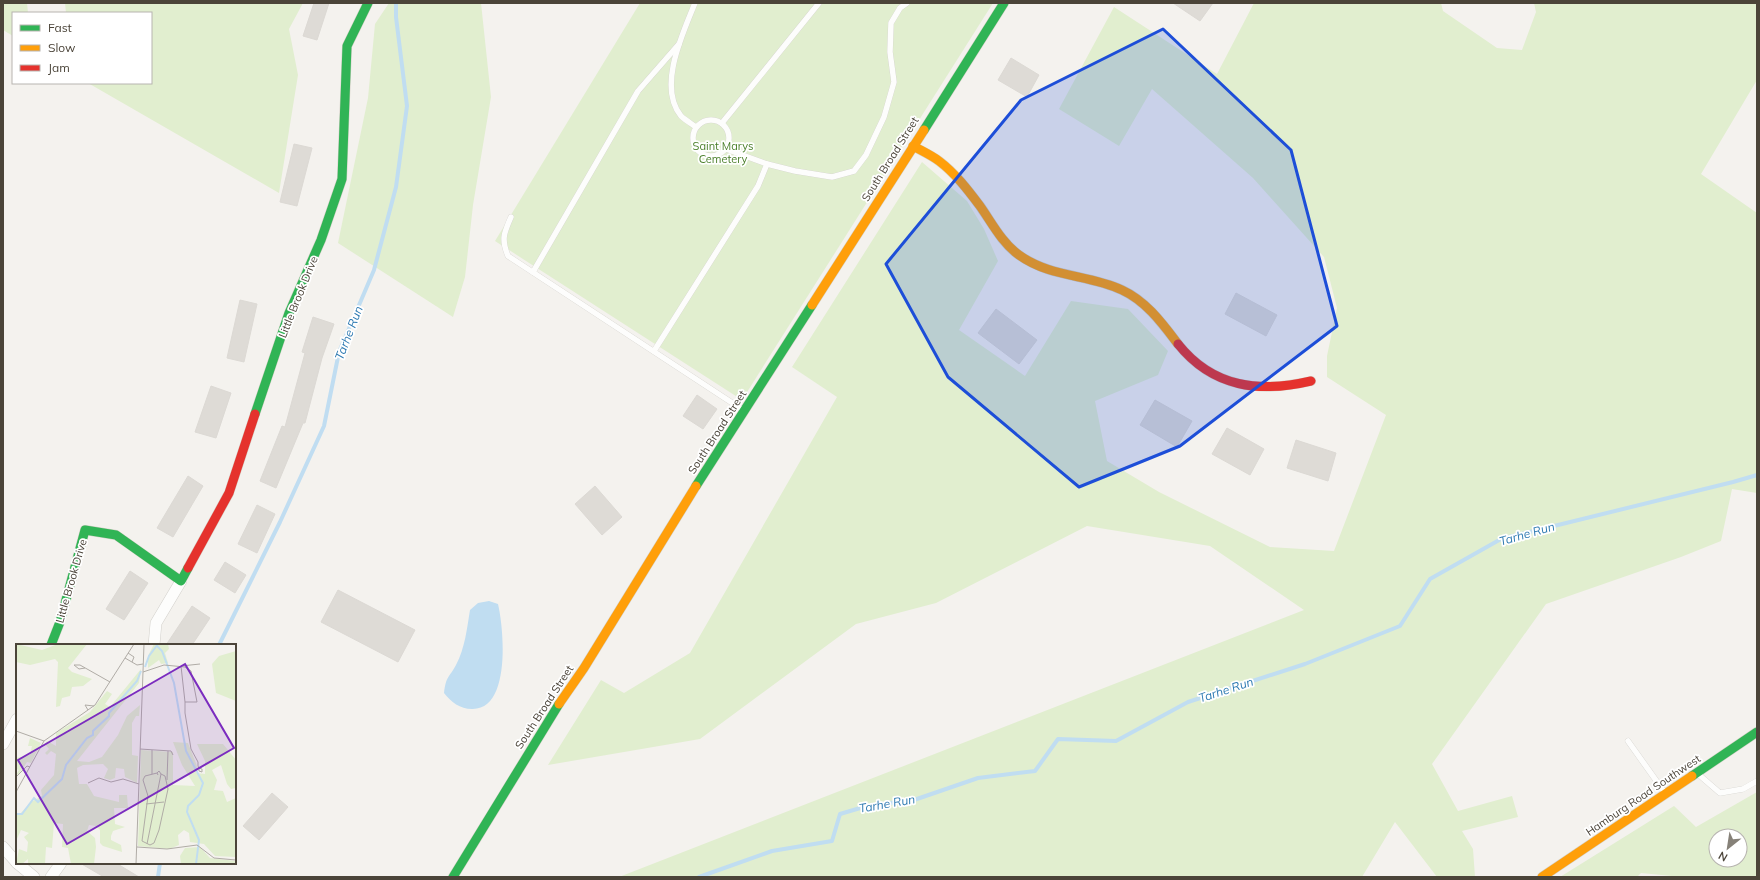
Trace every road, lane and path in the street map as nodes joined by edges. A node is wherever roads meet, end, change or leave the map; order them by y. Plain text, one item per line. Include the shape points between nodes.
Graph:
1 (368, 3) edge
2 (695, 3) edge
3 (820, 3) edge
4 (907, 3) edge
5 (1004, 3) edge
6 (679, 44) junction
7 (722, 123) junction
8 (696, 127) junction
9 (913, 146) junction
10 (726, 149) junction
11 (767, 164) junction
12 (511, 217) dead end
13 (533, 272) junction
14 (654, 351) junction
15 (1311, 381) dead end
16 (745, 411) junction
17 (181, 581) junction
18 (51, 644) edge
19 (154, 644) edge
20 (16, 721) edge
21 (1757, 732) edge
22 (1628, 741) dead end
23 (3, 744) edge
24 (1697, 772) junction
25 (1757, 781) edge
26 (1666, 794) junction
27 (3, 847) edge
28 (16, 862) edge
29 (18, 864) edge
30 (60, 864) edge
31 (34, 877) edge
32 (51, 877) edge
33 (453, 877) edge
34 (1542, 877) edge

1 - 17 street, Little Brook Drive via 347,46 342,179 321,240 290,313 229,493
2 - 6 lane
3 - 7 lane
4 - 11 lane via 900,8 891,23 890,52 894,82 884,117 866,155 854,171 832,177
5 - 9 street, South Broad Street
6 - 8 lane via 670,85 673,101 682,117
6 - 13 lane via 638,91
7 - 8 lane via 709,120
7 - 10 lane via 730,135
8 - 10 lane via 693,140 700,153 714,156
9 - 15 street via 953,174 1017,254 1033,265 1052,272 1109,285 1127,292 1155,316 1192,360 1206,370 1221,378 1256,387 1275,388
9 - 16 street, South Broad Street
10 - 11 lane
11 - 14 lane via 758,186
12 - 13 lane via 504,232 503,244 508,256
13 - 14 lane
14 - 16 lane
16 - 33 street, South Broad Street via 700,479 584,668 549,718
17 - 18 street, Little Brook Drive via 116,535 85,530 60,622
17 - 19 street, Little Brook Drive via 156,623
20 - 23 street
21 - 24 street, Hamburg Road Southwest
22 - 26 lane
24 - 25 lane via 1720,793 1743,789
24 - 26 street, Hamburg Road Southwest
26 - 34 street, Hamburg Road Southwest
27 - 28 street
29 - 31 street
30 - 32 street

